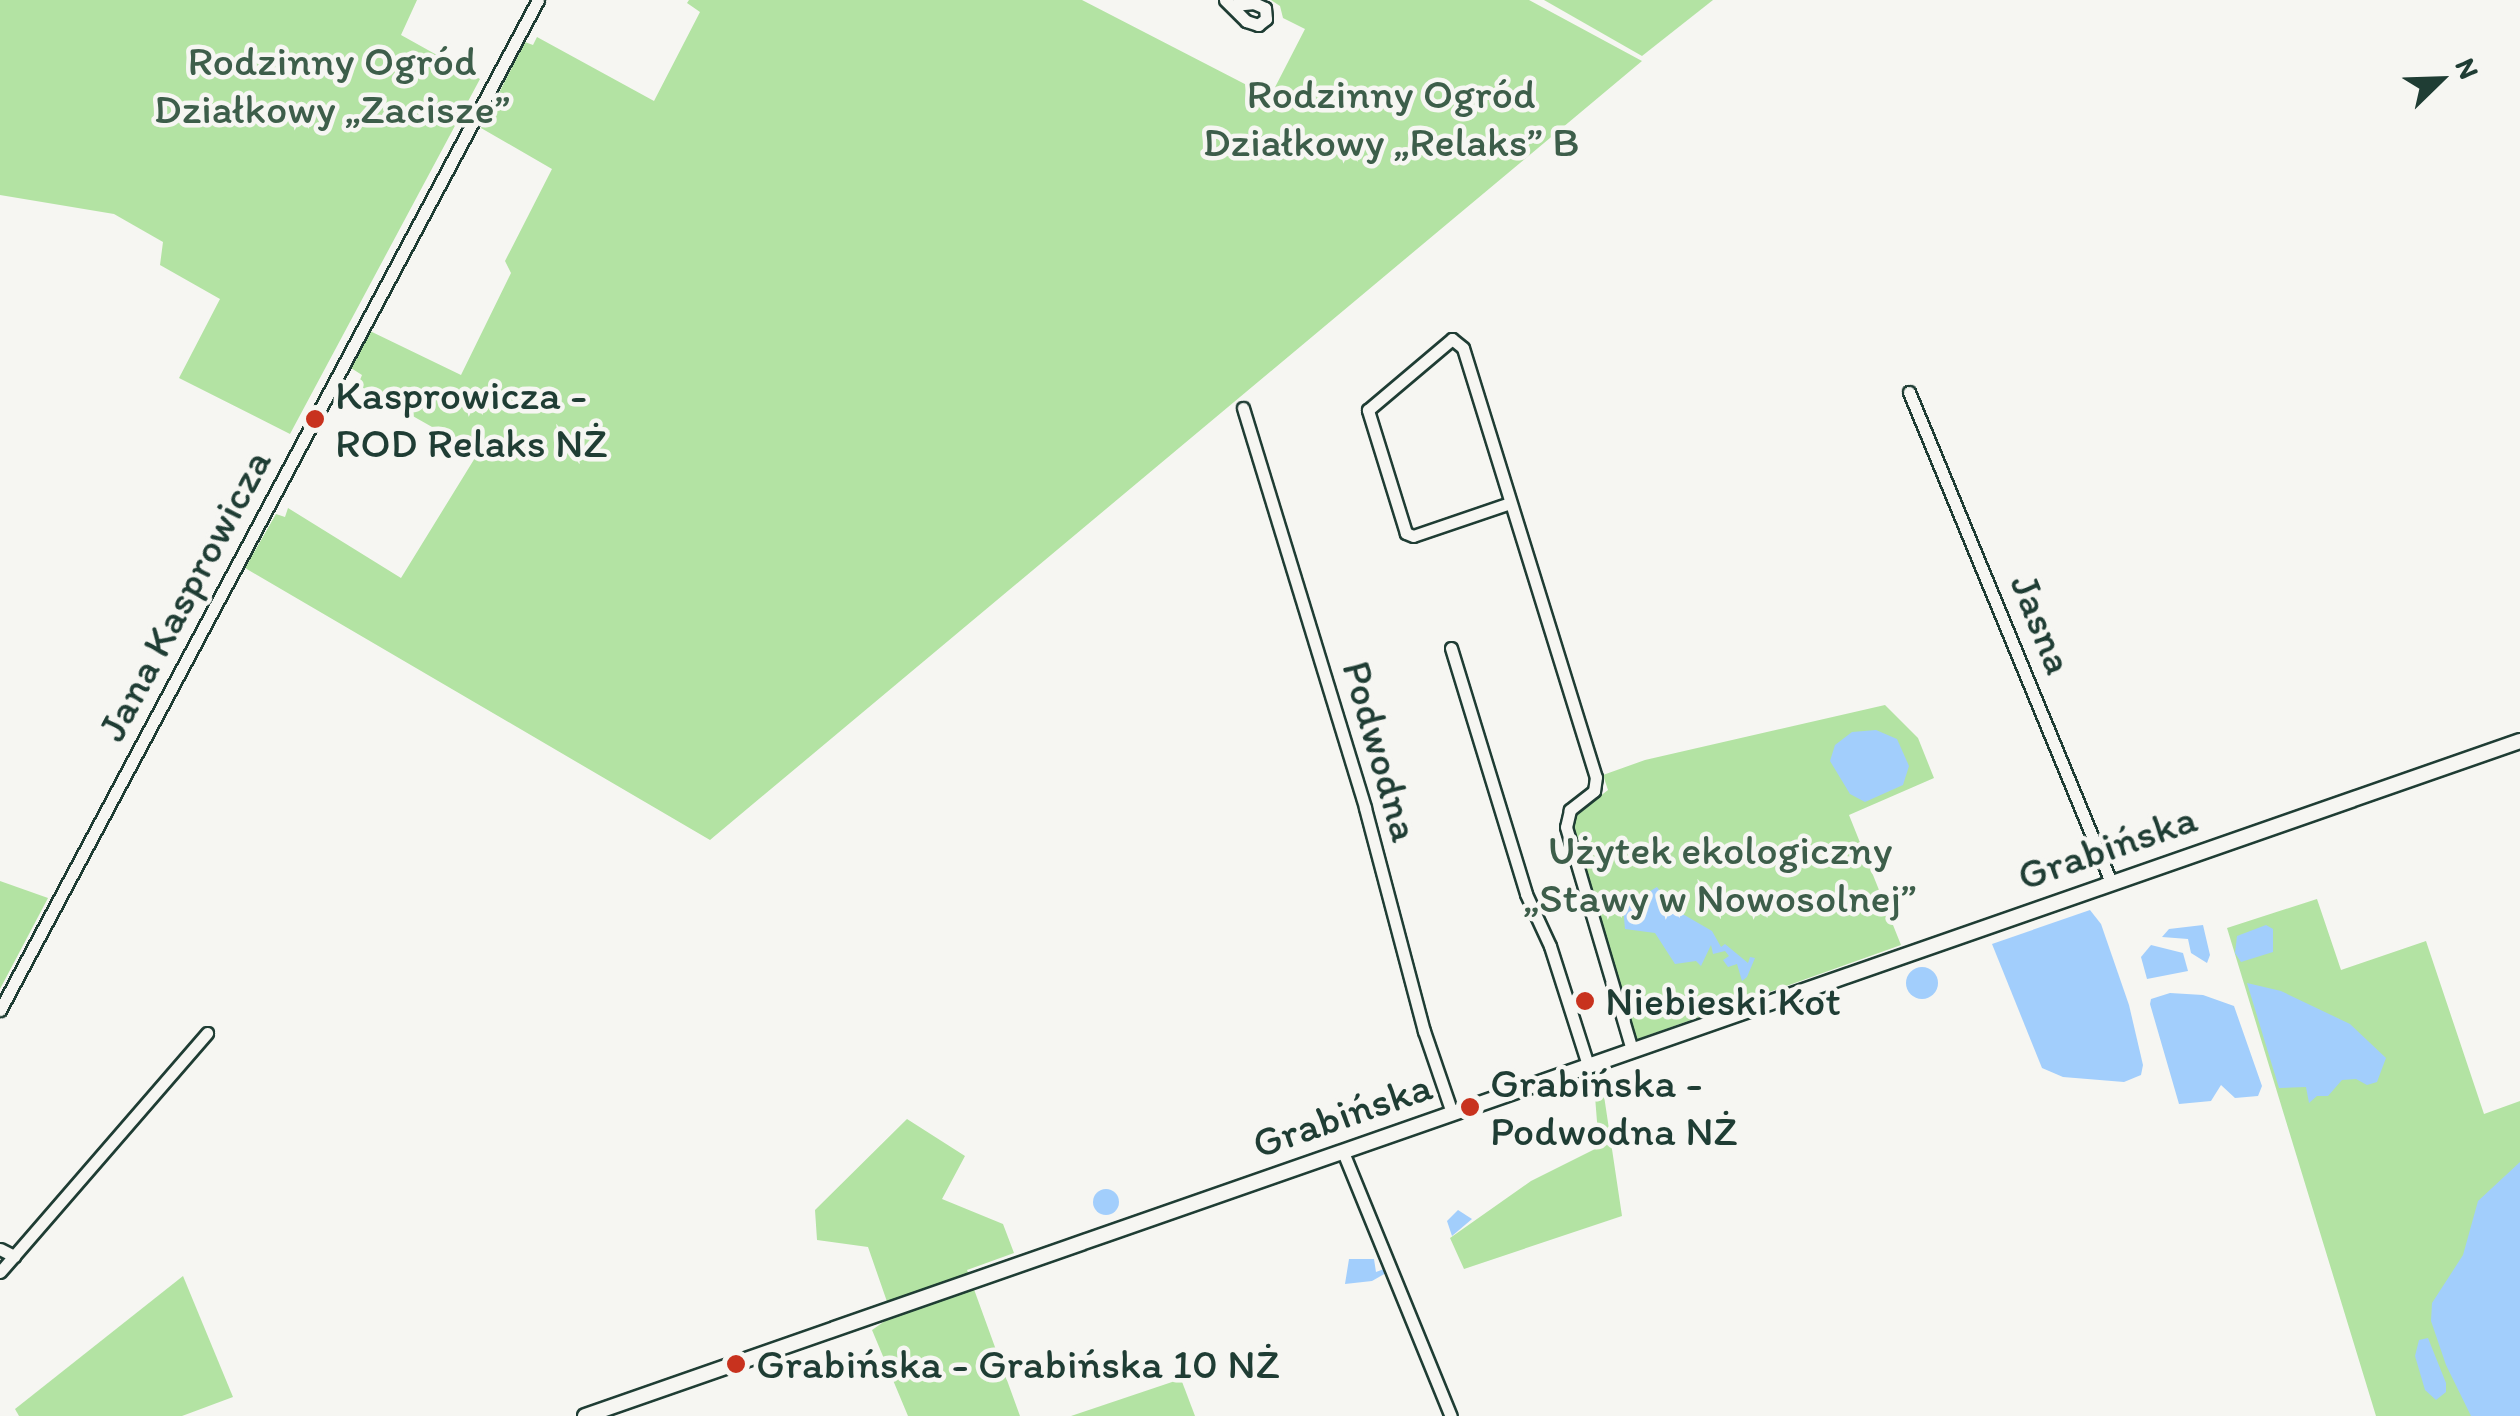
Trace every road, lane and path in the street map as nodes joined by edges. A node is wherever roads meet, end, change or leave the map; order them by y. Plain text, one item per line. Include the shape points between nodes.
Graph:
1 (538, 0) edge
2 (1909, 392) dead end
3 (1243, 408) dead end
4 (1510, 504) junction
5 (1451, 648) dead end
6 (2520, 741) edge
7 (2112, 882) junction
8 (0, 1010) edge
9 (208, 1034) dead end
10 (1632, 1050) junction
11 (1588, 1065) junction
12 (1452, 1113) junction
13 (1343, 1152) junction
14 (0, 1250) edge
15 (14, 1256) junction
16 (0, 1272) edge
17 (584, 1416) edge
18 (1451, 1416) edge

1 - 8 street, Jana Kasprowicza
2 - 7 street, Jasna
3 - 12 street, Podwodna
4 - 4 street via 1463,348 1452,340 1368,410 1406,532 1413,536
4 - 10 street via 1596,777 1594,790 1570,810 1566,827
5 - 11 street via 1526,894
6 - 7 street, Grabińska
7 - 10 street, Grabińska
9 - 15 street
10 - 11 street, Grabińska
11 - 12 street, Grabińska
12 - 13 street, Grabińska
13 - 17 street, Grabińska
13 - 18 street
14 - 15 street
15 - 16 street

